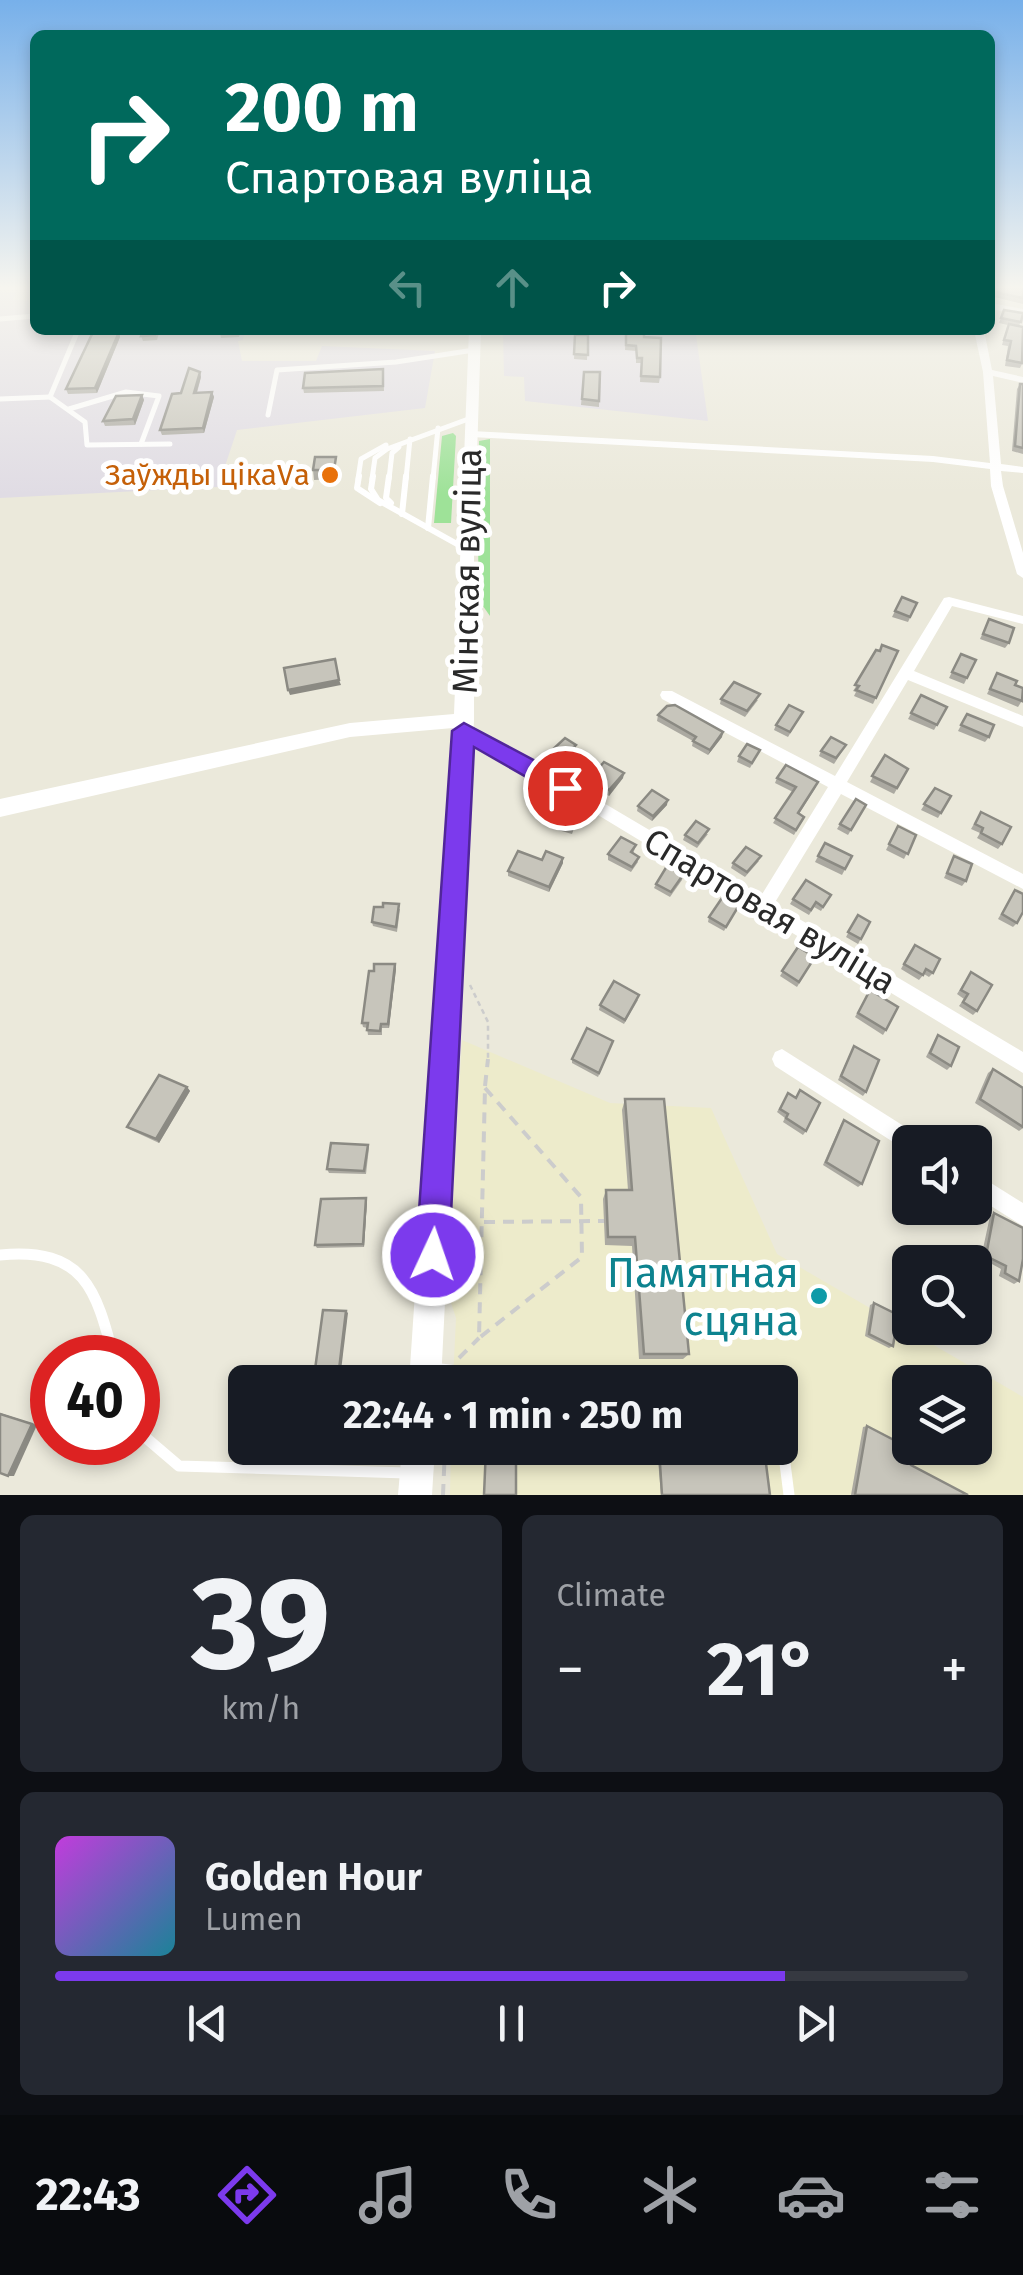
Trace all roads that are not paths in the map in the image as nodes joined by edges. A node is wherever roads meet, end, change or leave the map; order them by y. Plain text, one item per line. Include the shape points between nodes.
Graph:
1 (67, 356) edge
2 (437, 356) edge
3 (474, 356) edge
4 (984, 356) edge
5 (988, 372) junction
6 (1023, 380) edge
7 (50, 397) junction
8 (0, 399) edge
9 (68, 410) junction
10 (268, 415) dead end
11 (471, 426) junction
12 (438, 428) junction
13 (410, 439) junction
14 (141, 444) junction
15 (170, 444) dead end
16 (994, 466) junction
17 (1023, 470) edge
18 (402, 514) junction
19 (428, 528) junction
20 (466, 549) junction
21 (1023, 572) edge
22 (1023, 620) edge
23 (907, 674) junction
24 (667, 695) dead end
25 (1023, 722) edge
26 (464, 726) junction
27 (838, 788) junction
28 (0, 808) edge
29 (1023, 882) edge
30 (763, 908) junction
31 (782, 1059) dead end
32 (1023, 1063) edge
33 (892, 1130) edge
34 (992, 1195) edge
35 (1023, 1215) edge
36 (0, 1254) edge
37 (107, 1335) edge
38 (427, 1365) edge
39 (160, 1449) edge
40 (785, 1465) edge
41 (416, 1472) edge
42 (789, 1495) edge

1 - 7 lane
2 - 10 lane via 277,370
3 - 11 street, Мінская вуліца
4 - 5 street
5 - 6 street
5 - 16 street
7 - 8 lane
7 - 9 lane
9 - 14 lane via 85,422 87,445
9 - 14 lane via 114,394 152,392 159,396
11 - 12 lane
11 - 16 street
11 - 20 street, Мінская вуліца
12 - 13 lane
12 - 19 lane
13 - 18 lane
13 - 18 lane via 392,453 386,498
13 - 18 lane via 375,458 371,489
13 - 18 lane via 362,459 357,488
14 - 15 lane
16 - 17 street
16 - 21 street
18 - 19 lane
19 - 20 lane
20 - 26 street, Мінская вуліца
22 - 23 street via 948,601
23 - 25 street
23 - 27 street
24 - 27 street
26 - 28 street via 350,730
26 - 30 street, Спартовая вуліца
26 - 38 street, Мінская вуліца
27 - 29 street
27 - 30 street
30 - 32 street, Спартовая вуліца
31 - 33 street
34 - 35 street
36 - 37 lane via 59,1263 92,1287
39 - 41 lane via 179,1466
40 - 42 lane

